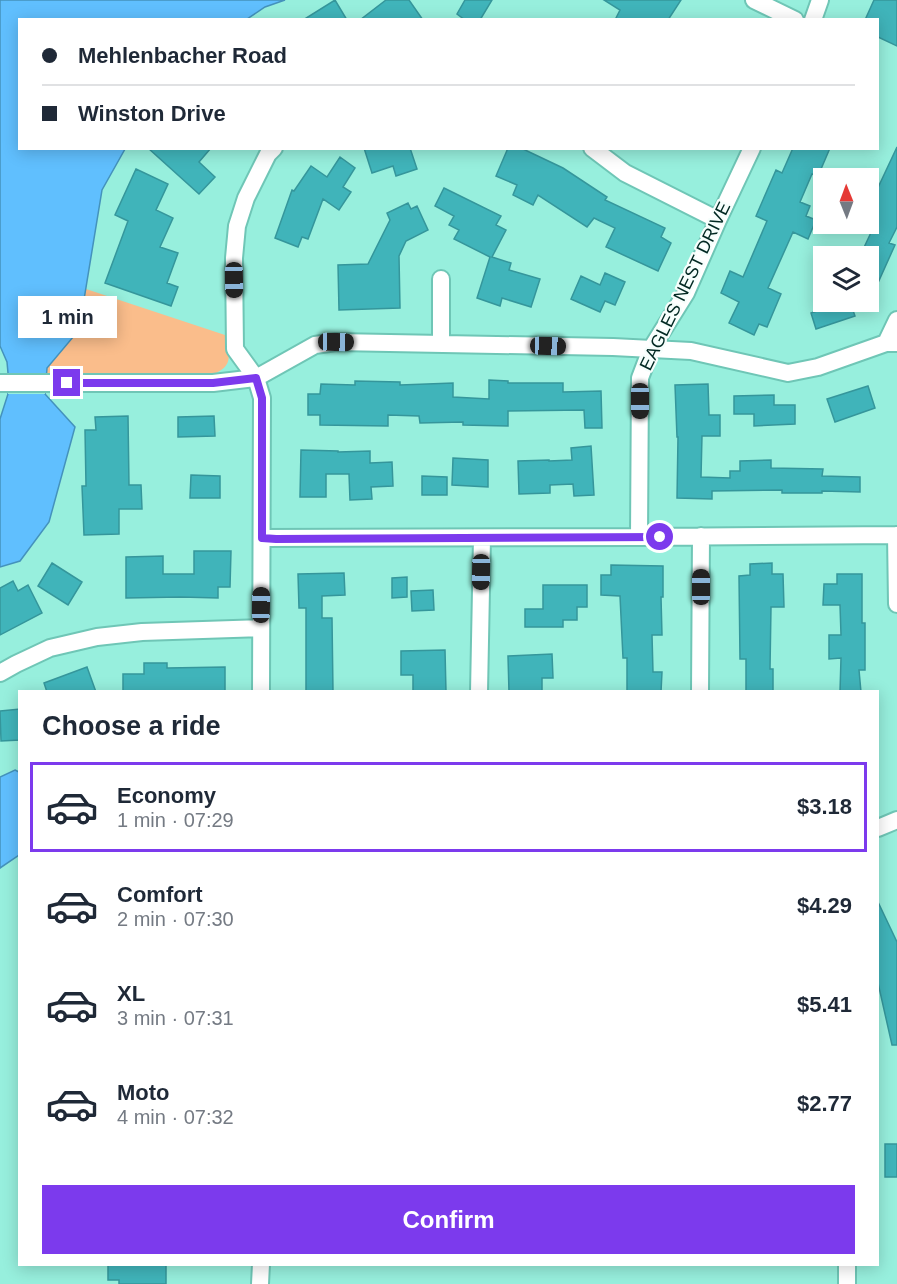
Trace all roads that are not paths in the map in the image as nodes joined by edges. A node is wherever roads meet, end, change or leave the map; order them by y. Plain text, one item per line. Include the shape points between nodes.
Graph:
1 (754, 0) edge
2 (820, 0) edge
3 (791, 18) edge
4 (814, 18) edge
5 (272, 150) edge
6 (595, 150) edge
7 (751, 150) edge
8 (718, 220) junction
9 (441, 279) dead end
10 (897, 320) edge
11 (892, 343) edge
12 (441, 344) junction
13 (651, 349) junction
14 (256, 378) junction
15 (5, 383) edge
16 (897, 535) edge
17 (701, 536) junction
18 (639, 537) junction
19 (262, 538) junction
20 (482, 538) junction
21 (897, 604) edge
22 (261, 628) junction
23 (0, 673) edge
24 (261, 690) edge
25 (479, 690) edge
26 (700, 690) edge
27 (897, 820) edge
28 (879, 828) edge
29 (261, 1266) edge
30 (847, 1266) edge
31 (260, 1284) edge
32 (847, 1284) edge

1 - 3 street
2 - 4 street
5 - 14 street via 246,198 237,226 234,258 235,349
6 - 8 street via 625,173
7 - 8 street, EAGLES NEST DRIVE
8 - 13 street, EAGLES NEST DRIVE via 686,293
9 - 12 street
10 - 11 street
11 - 13 street via 788,374 691,351
12 - 13 street
12 - 14 street via 315,345
13 - 18 street, EAGLES NEST DRIVE via 640,378
14 - 15 street via 213,383
14 - 19 street via 262,398
16 - 17 street
16 - 21 street
17 - 18 street
17 - 26 street
18 - 20 street
19 - 20 street
19 - 22 street
20 - 25 street
22 - 23 street via 98,637 50,648
22 - 24 street
27 - 28 street
29 - 31 street
30 - 32 street

